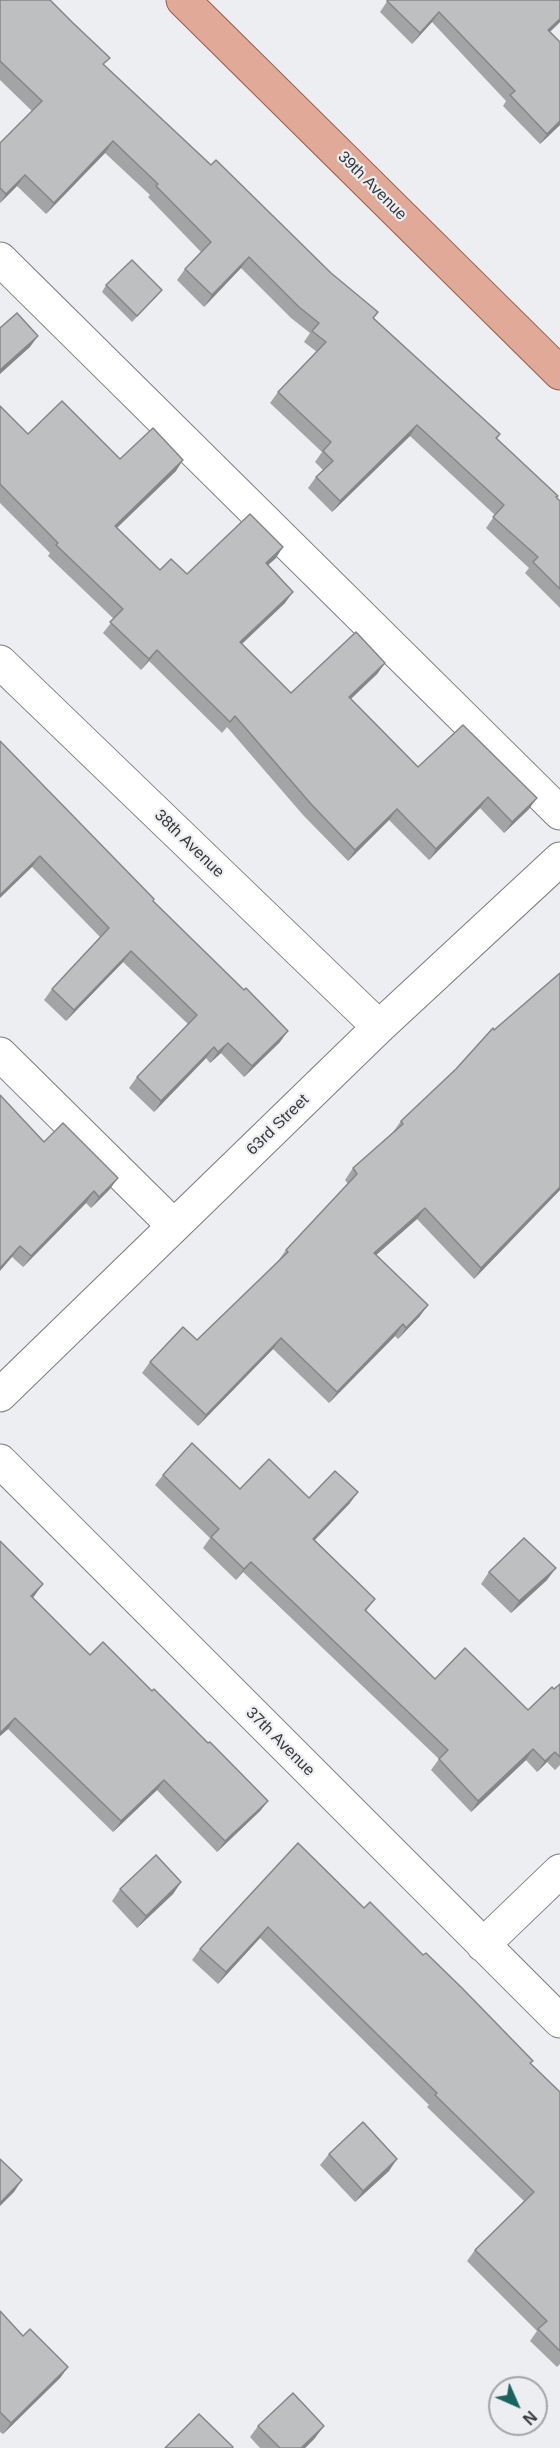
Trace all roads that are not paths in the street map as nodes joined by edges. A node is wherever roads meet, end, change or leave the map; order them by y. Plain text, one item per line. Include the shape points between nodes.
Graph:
1 (183, 0) edge
2 (0, 259) edge
3 (560, 373) edge
4 (0, 662) edge
5 (560, 813) edge
6 (560, 859) edge
7 (379, 1027) junction
8 (0, 1054) edge
9 (174, 1226) junction
10 (0, 1395) edge
11 (0, 1461) edge
12 (560, 1871) edge
13 (483, 1945) junction
14 (560, 2021) edge

1 - 3 main road, 39th Avenue
2 - 5 street
4 - 7 street, 38th Avenue
6 - 7 street, 63rd Street
7 - 9 street, 63rd Street
8 - 9 street
9 - 10 street, 63rd Street
11 - 13 street, 37th Avenue
12 - 13 street
13 - 14 street, 37th Avenue

